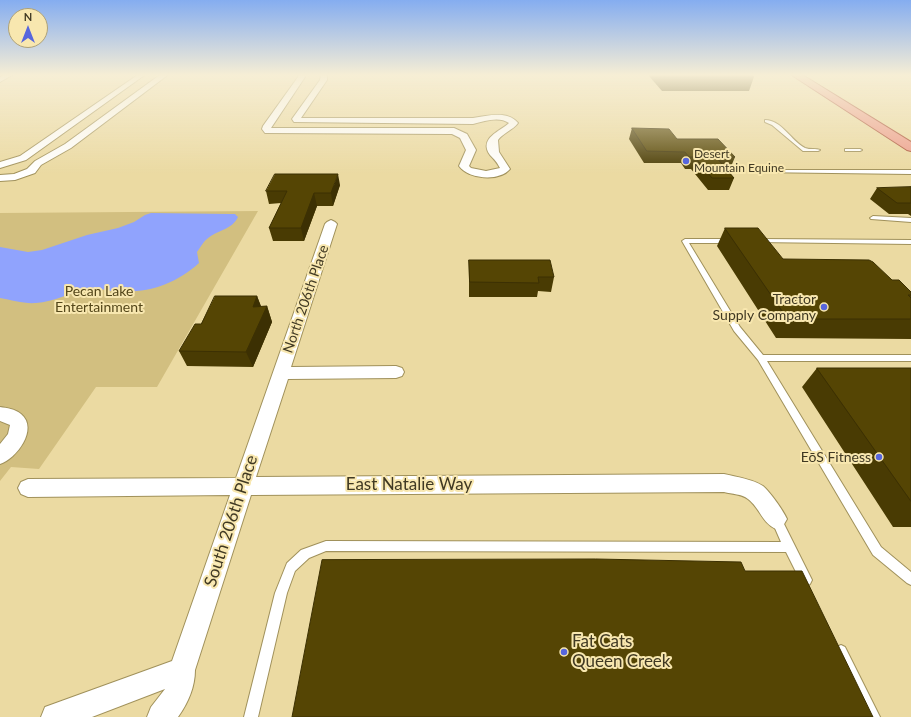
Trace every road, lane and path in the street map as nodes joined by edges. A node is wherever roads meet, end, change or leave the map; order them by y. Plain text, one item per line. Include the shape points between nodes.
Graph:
1 (95, 107) edge
2 (119, 107) edge
3 (281, 107) edge
4 (304, 107) edge
5 (848, 107) edge
6 (766, 121) dead end
7 (911, 147) edge
8 (818, 150) dead end
9 (847, 150) dead end
10 (860, 150) dead end
11 (0, 165) edge
12 (753, 171) dead end
13 (911, 172) edge
14 (0, 178) edge
15 (873, 218) dead end
16 (911, 220) edge
17 (331, 224) dead end
18 (740, 241) edge
19 (748, 241) edge
20 (911, 242) edge
21 (761, 358) junction
22 (911, 358) edge
23 (396, 372) dead end
24 (281, 373) junction
25 (0, 414) edge
26 (0, 456) edge
27 (243, 486) junction
28 (28, 488) dead end
29 (776, 519) joint
30 (789, 547) junction
31 (911, 579) edge
32 (810, 589) edge
33 (835, 639) edge
34 (182, 670) junction
35 (59, 716) edge
36 (161, 717) edge
37 (251, 717) edge
38 (874, 717) edge

1 - 11 street via 23,158
2 - 14 street via 68,146 38,163 31,171 15,177
3 - 4 street via 266,129 268,131 454,131 464,136 472,150 464,166 467,170 490,174 505,170 494,153 493,139 514,123 504,117 473,120 297,120
5 - 7 main road
6 - 8 lane via 774,124 804,150
9 - 10 lane
12 - 13 lane
15 - 16 lane
17 - 24 street, North 206th Place
18 - 21 lane via 685,241 737,329
19 - 20 lane
21 - 22 lane
21 - 31 lane via 877,551
23 - 24 street
24 - 27 street, South 206th Place
25 - 26 street via 15,418 19,424 19,433 14,442
27 - 28 street, East Natalie Way
27 - 29 street, East Natalie Way via 724,483 756,493
27 - 34 street, South 206th Place
29 - 30 lane
30 - 32 lane
30 - 37 lane via 326,546 305,554 291,568 281,593
33 - 38 lane
34 - 35 street
34 - 36 street, South 206th Place via 182,679 174,702

